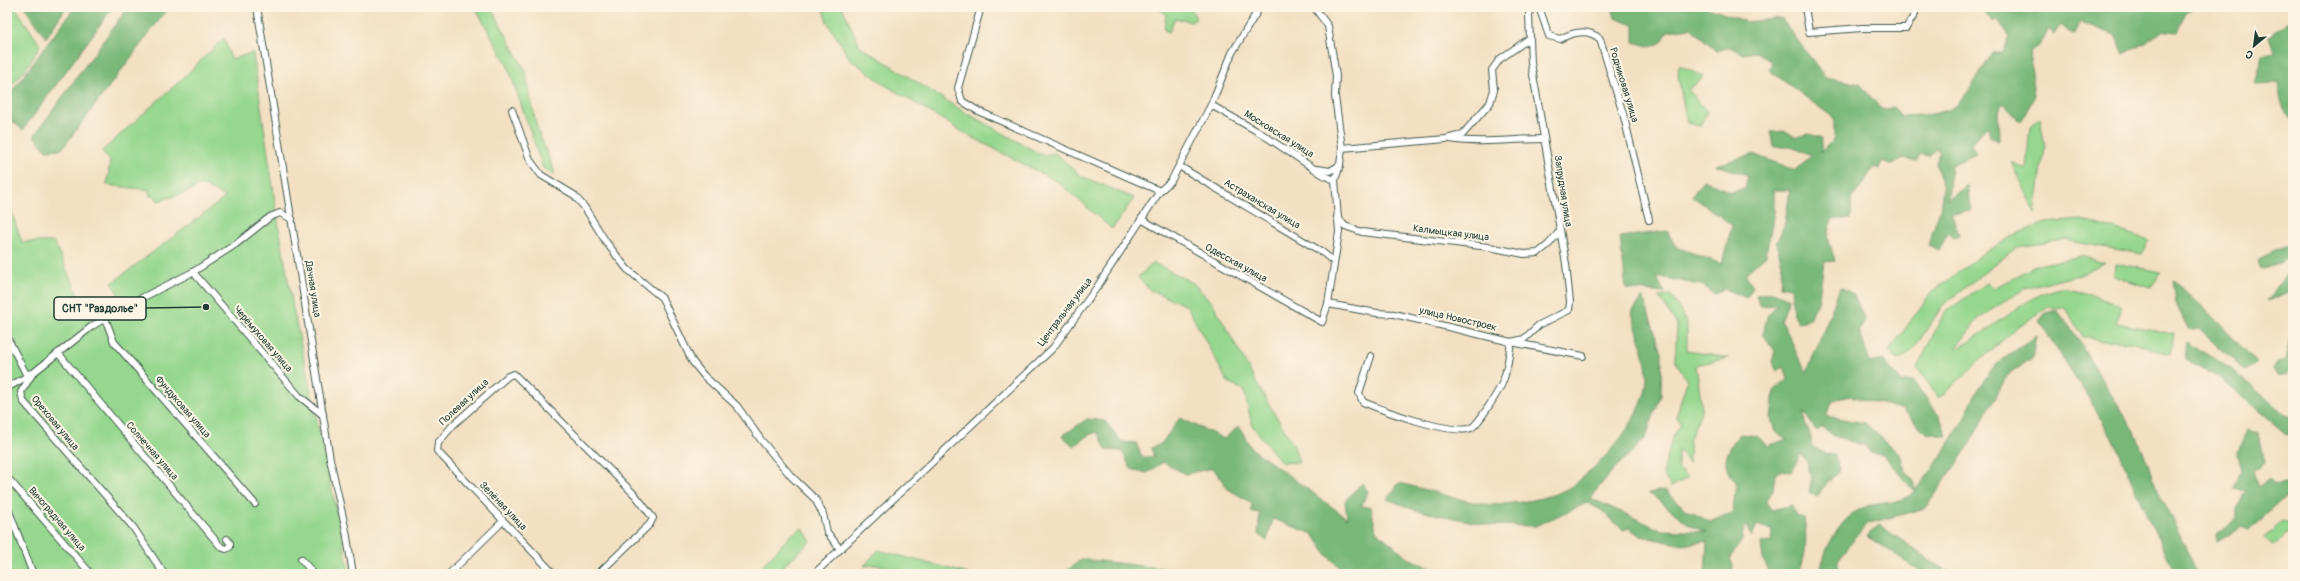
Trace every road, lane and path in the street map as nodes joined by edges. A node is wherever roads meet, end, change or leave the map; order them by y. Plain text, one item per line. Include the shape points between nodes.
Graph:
1 (257, 7) edge
2 (981, 7) edge
3 (1260, 7) edge
4 (1314, 7) edge
5 (1531, 7) edge
6 (1539, 7) edge
7 (1805, 7) edge
8 (1915, 7) edge
9 (1530, 38) junction
10 (1211, 105) junction
11 (512, 110) dead end
12 (1446, 139) junction
13 (1544, 139) junction
14 (1342, 148) junction
15 (1340, 165) junction
16 (1179, 166) junction
17 (1317, 169) junction
18 (1335, 180) junction
19 (1160, 191) junction
20 (1336, 216) junction
21 (1141, 219) junction
22 (292, 220) junction
23 (1649, 220) dead end
24 (1559, 232) junction
25 (1334, 261) junction
26 (193, 272) junction
27 (1328, 304) junction
28 (105, 318) junction
29 (7, 337) edge
30 (1511, 342) junction
31 (58, 353) junction
32 (1371, 356) dead end
33 (1583, 356) dead end
34 (33, 373) junction
35 (7, 388) edge
36 (323, 415) junction
37 (437, 451) joint
38 (7, 477) edge
39 (255, 504) dead end
40 (7, 506) edge
41 (503, 521) junction
42 (227, 539) dead end
43 (840, 549) junction
44 (301, 559) dead end
45 (33, 574) edge
46 (91, 574) edge
47 (164, 574) edge
48 (314, 574) edge
49 (353, 574) edge
50 (449, 574) edge
51 (554, 574) edge
52 (598, 574) edge
53 (814, 574) edge

1 - 22 street, Дачная улица
2 - 19 street via 958,88 962,101 978,111
3 - 10 street, Центральная улица via 1232,53
4 - 14 street via 1328,26 1336,76 1334,96
5 - 9 street, Запрудная улица
6 - 23 street, Родниковая улица via 1549,36 1560,39 1582,32 1594,34 1600,40 1624,117
7 - 8 street via 1809,32 1906,28 1915,14
9 - 12 street via 1500,59 1492,70 1494,90 1490,103 1462,135
9 - 13 street, Запрудная улица via 1530,62
10 - 16 street, Центральная улица
10 - 17 street, Московская улица
11 - 43 street via 530,160 542,175 574,195 627,269 662,298 692,361 704,376 737,406 791,476 815,499 823,514 827,532
12 - 13 street via 1488,142
12 - 14 street
13 - 24 street, Запрудная улица
14 - 15 street
15 - 17 street via 1330,171
15 - 18 street
16 - 19 street, Центральная улица via 1171,181
16 - 25 street, Астраханская улица
17 - 18 street, Московская улица
18 - 20 street
19 - 21 street, Центральная улица
20 - 24 street, Калмыцкая улица via 1345,226 1362,232 1489,247 1524,254 1538,253
20 - 25 street via 1339,232
21 - 27 street, Одесская улица via 1322,322
21 - 43 street, Центральная улица via 1053,348
22 - 26 street, Ореховая улица via 280,214 270,217 236,244
22 - 36 street, Дачная улица
24 - 30 street, Запрудная улица via 1566,264 1569,310 1539,325 1524,340
25 - 27 street
26 - 28 street, Ореховая улица
26 - 36 street, Черёмуховая улица via 299,396
27 - 30 street, улица Новостроек via 1394,314
28 - 31 street, Ореховая улица
28 - 39 street, Фундуковая улица via 114,342
29 - 34 street via 26,374
30 - 32 street via 1505,377 1475,426 1470,428 1458,429 1402,418 1363,402 1359,393
30 - 33 street, улица Новостроек
31 - 34 street, Ореховая улица
31 - 42 street, Солнечная улица via 221,547 226,549 230,547
34 - 35 street
34 - 47 street, Ореховая улица via 21,392 23,401 133,527
36 - 49 street, Дачная улица
37 - 41 street, Зелёная улица
37 - 52 street, Полевая улица via 438,443 453,424 508,376 514,374 636,496 653,518 650,524
38 - 46 street, Виноградная улица
40 - 45 street
41 - 50 street
41 - 51 street, Зелёная улица
43 - 53 street, Центральная улица
44 - 48 street

